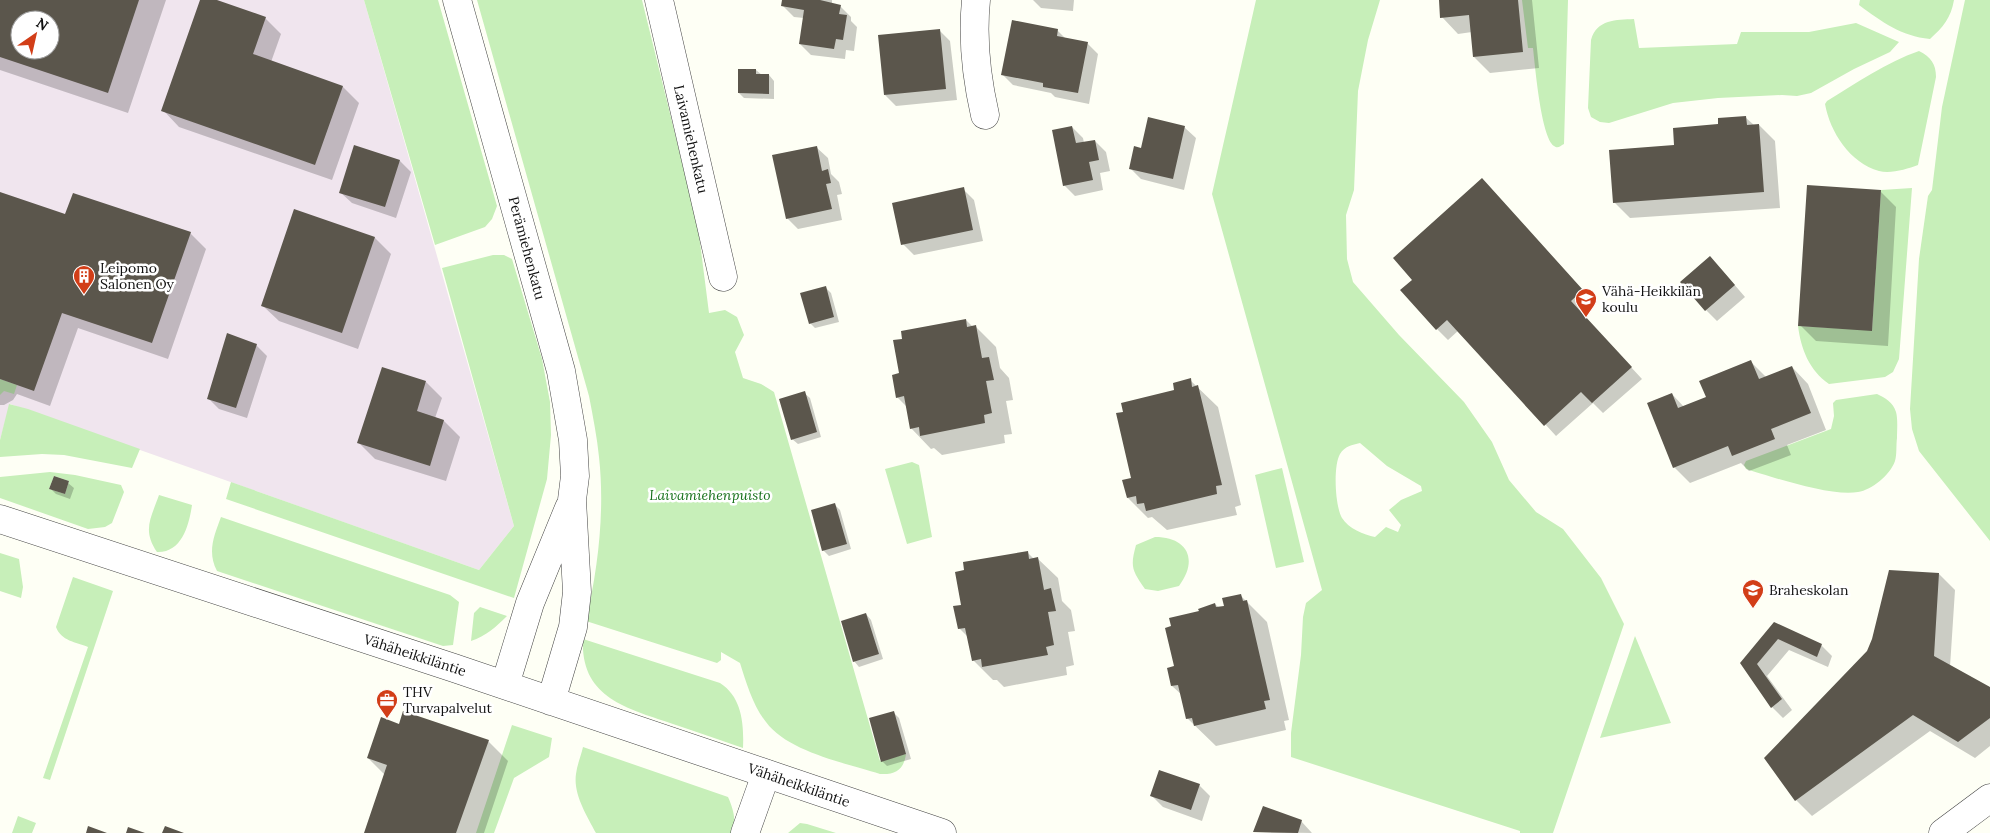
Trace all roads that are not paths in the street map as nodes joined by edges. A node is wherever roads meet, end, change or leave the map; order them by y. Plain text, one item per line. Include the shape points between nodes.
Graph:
1 (457, 0) edge
2 (659, 0) edge
3 (976, 0) edge
4 (985, 115) dead end
5 (723, 278) dead end
6 (572, 500) junction
7 (0, 519) edge
8 (505, 685) junction
9 (551, 700) junction
10 (766, 774) junction
11 (1990, 798) edge
12 (745, 833) edge
13 (942, 833) edge
14 (1943, 833) edge

1 - 6 street, Perämiehenkatu via 561,371 573,440 575,476
2 - 5 street, Laivamiehenkatu
3 - 4 street via 974,58
6 - 8 street, Perämiehenkatu via 530,603
6 - 9 street, Perämiehenkatu via 577,592 573,627
7 - 8 street, Vähäheikkiläntie
8 - 9 street, Vähäheikkiläntie
9 - 10 street, Vähäheikkiläntie
10 - 12 street
10 - 13 street, Vähäheikkiläntie
11 - 14 street

